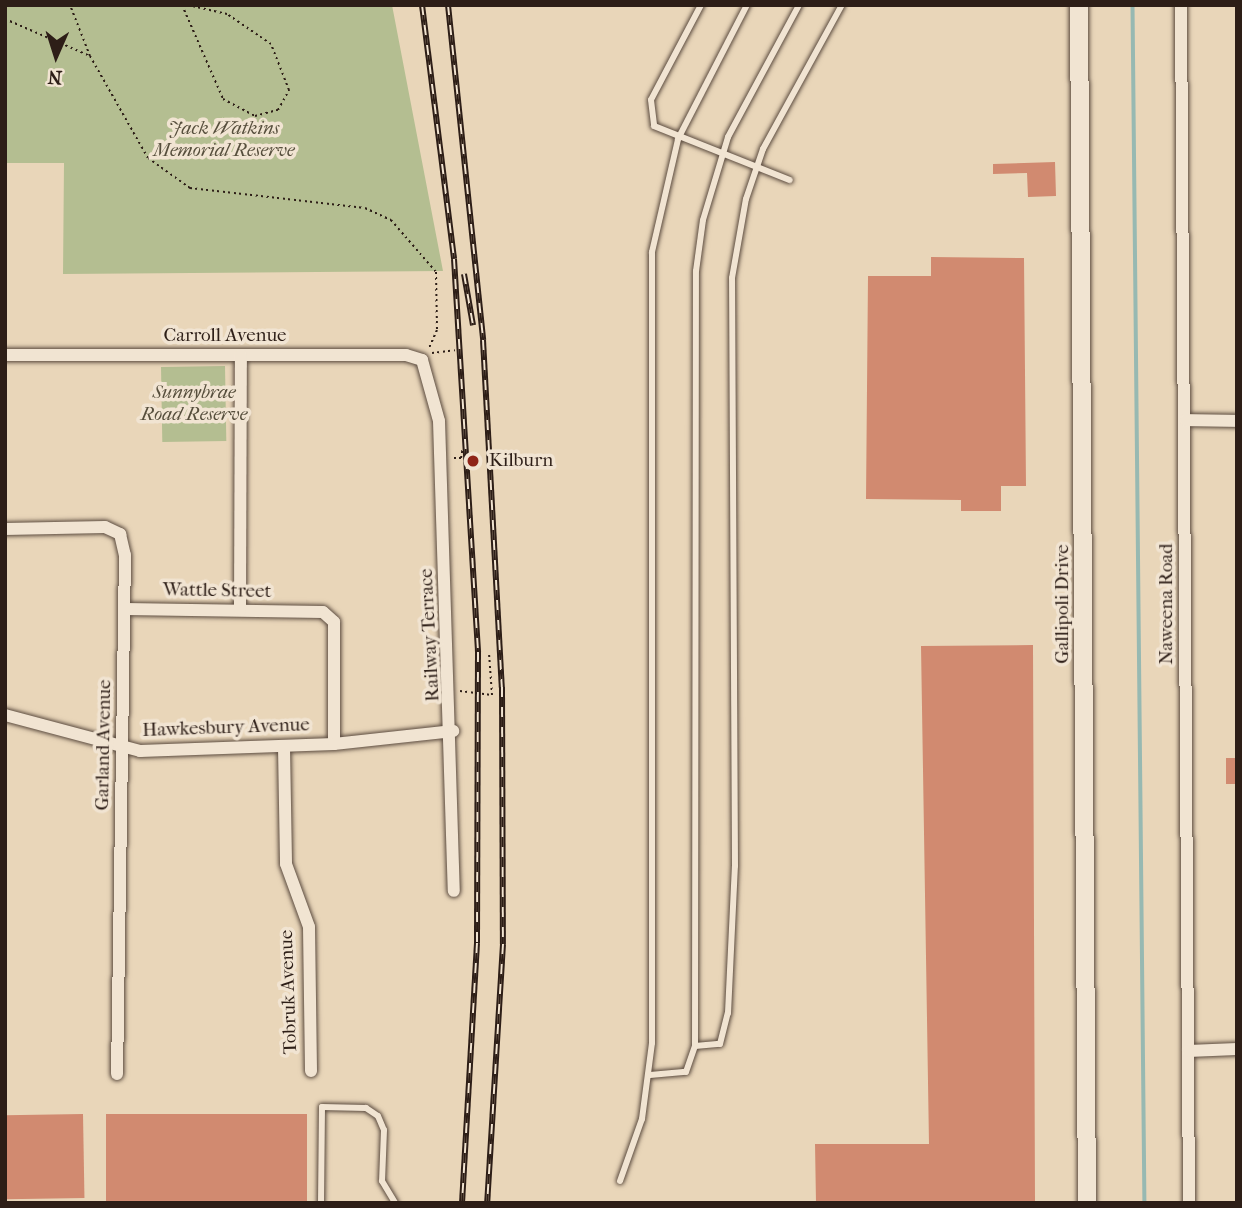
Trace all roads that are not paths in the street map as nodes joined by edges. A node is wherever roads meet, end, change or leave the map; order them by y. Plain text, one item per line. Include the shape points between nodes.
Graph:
1 (701, 5) edge
2 (747, 5) edge
3 (799, 5) edge
4 (842, 5) edge
5 (1079, 5) edge
6 (1181, 5) edge
7 (678, 139) junction
8 (722, 155) junction
9 (756, 167) junction
10 (790, 180) dead end
11 (5, 355) edge
12 (240, 355) junction
13 (432, 378) joint
14 (1186, 420) junction
15 (1237, 421) edge
16 (5, 528) edge
17 (124, 609) junction
18 (240, 610) junction
19 (5, 715) edge
20 (453, 731) junction
21 (334, 744) junction
22 (284, 747) junction
23 (123, 749) junction
24 (454, 891) dead end
25 (695, 1046) junction
26 (1237, 1049) edge
27 (1188, 1051) junction
28 (311, 1071) dead end
29 (117, 1074) dead end
30 (650, 1076) junction
31 (620, 1181) dead end
32 (321, 1203) edge
33 (395, 1203) edge
34 (1087, 1203) edge
35 (1189, 1203) edge

1 - 7 lane via 650,109 654,126
2 - 7 lane
3 - 8 lane
4 - 9 lane
5 - 34 street, Gallipoli Drive
6 - 14 street, Naweena Road
7 - 8 lane
7 - 30 lane via 650,279
8 - 9 lane
8 - 25 lane via 703,220 695,292
9 - 10 lane
9 - 25 lane via 732,278 731,988 720,1044
11 - 12 street, Carroll Avenue
12 - 13 street, Carroll Avenue via 422,360
12 - 18 street
13 - 20 street, Railway Terrace
14 - 15 street
14 - 27 street, Naweena Road
16 - 17 street, Garland Avenue via 105,527 120,534
17 - 18 street, Wattle Street
17 - 23 street, Garland Avenue
18 - 21 street, Wattle Street via 309,611 334,622
19 - 23 street, Hawkesbury Avenue
20 - 21 street, Hawkesbury Avenue
20 - 24 street, Railway Terrace
21 - 22 street, Hawkesbury Avenue
22 - 23 street, Hawkesbury Avenue
22 - 28 street, Tobruk Avenue via 286,864 309,927
23 - 29 street, Garland Avenue
25 - 30 lane via 686,1072
26 - 27 street
27 - 35 street, Naweena Road
30 - 31 lane
32 - 33 lane via 322,1107 366,1108 378,1116 384,1130 382,1181

